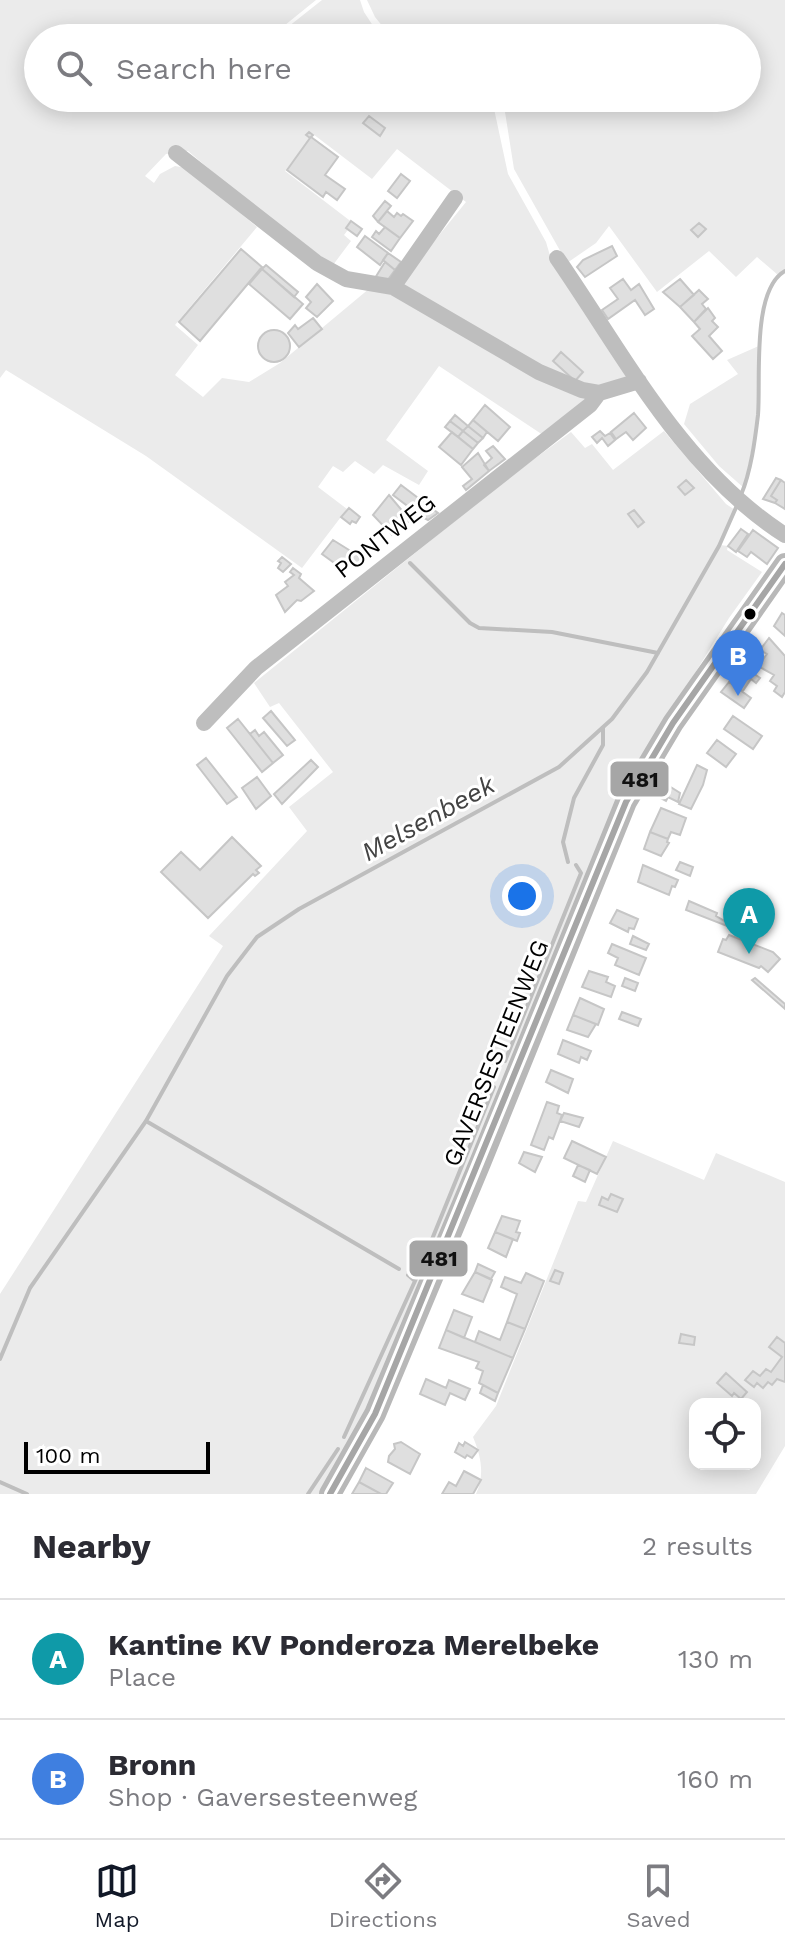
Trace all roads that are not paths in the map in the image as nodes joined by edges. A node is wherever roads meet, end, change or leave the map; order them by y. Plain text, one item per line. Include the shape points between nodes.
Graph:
1 (176, 153) dead end
2 (455, 198) dead end
3 (557, 258) dead end
4 (393, 287) junction
5 (639, 381) junction
6 (599, 393) junction
7 (785, 535) edge
8 (785, 564) edge
9 (204, 723) dead end
10 (330, 1494) edge

1 - 4 street via 317,263 346,279
2 - 4 street
3 - 5 street
4 - 6 street via 539,372
5 - 6 street, PONTWEG
5 - 7 street via 729,493
6 - 9 street, PONTWEG via 256,668
8 - 10 street, GAVERSESTEENWEG via 673,723 626,802 381,1400

